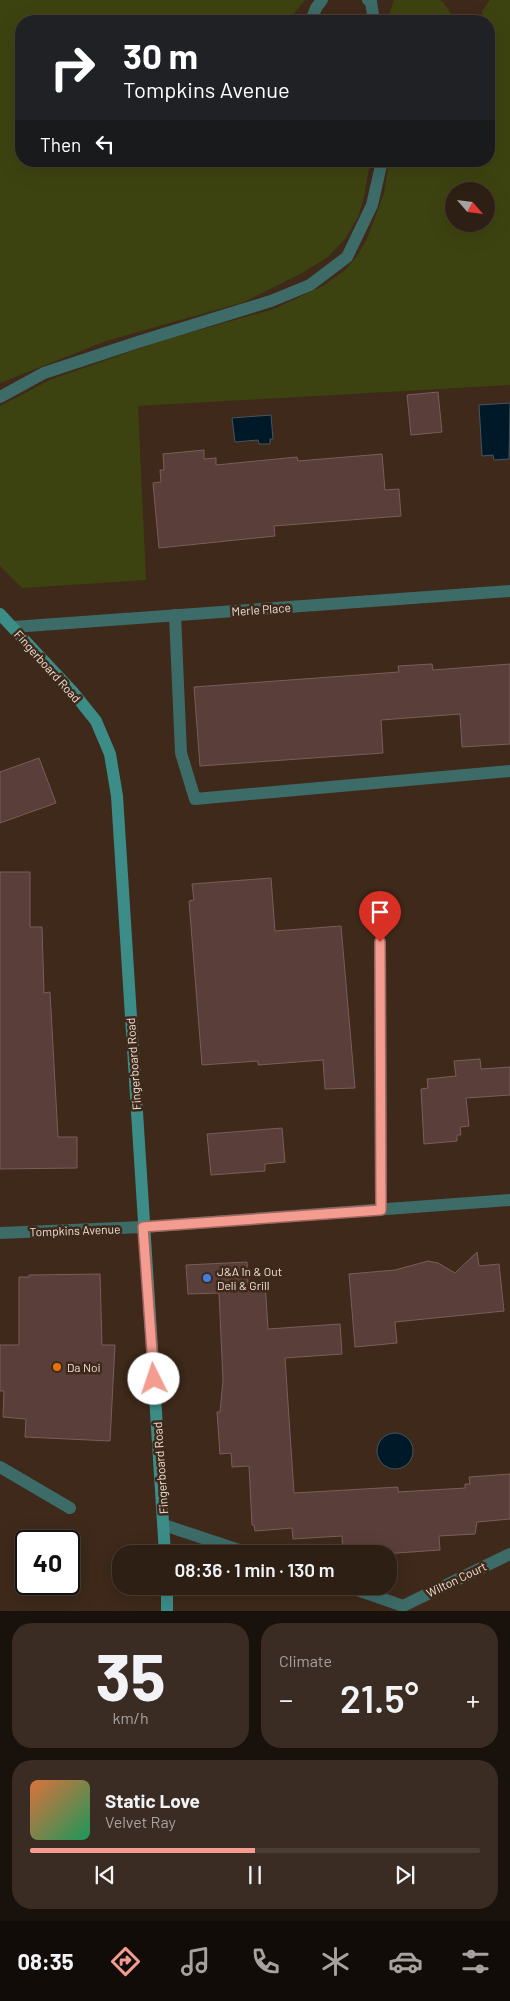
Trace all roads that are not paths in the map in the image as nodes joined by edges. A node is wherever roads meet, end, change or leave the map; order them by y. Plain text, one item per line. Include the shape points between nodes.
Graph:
1 (322, 0) edge
2 (368, 0) edge
3 (313, 15) edge
4 (373, 15) edge
5 (381, 167) edge
6 (0, 397) edge
7 (510, 591) edge
8 (0, 614) edge
9 (175, 615) junction
10 (12, 626) junction
11 (510, 771) edge
12 (380, 942) dead end
13 (510, 1200) edge
14 (381, 1210) junction
15 (143, 1227) junction
16 (0, 1233) edge
17 (0, 1467) edge
18 (70, 1508) dead end
19 (164, 1525) junction
20 (165, 1545) edge
21 (224, 1545) edge
22 (510, 1554) edge
23 (167, 1595) edge
24 (372, 1595) edge
25 (167, 1611) edge

1 - 3 street
2 - 4 street
5 - 6 street via 372,204 347,257 310,285 272,301 44,373
7 - 9 street, Merle Place
8 - 10 street, Fingerboard Road
9 - 10 street, Merle Place
9 - 11 street via 181,753 196,800
10 - 15 street, Fingerboard Road via 96,721 110,754 117,796
12 - 14 street
13 - 14 street, Tompkins Avenue
14 - 15 street, Tompkins Avenue
15 - 16 street, Tompkins Avenue
15 - 19 street, Fingerboard Road
17 - 18 street
19 - 20 street, Fingerboard Road
19 - 21 street
22 - 24 street, Wilton Court via 403,1606
23 - 25 street

